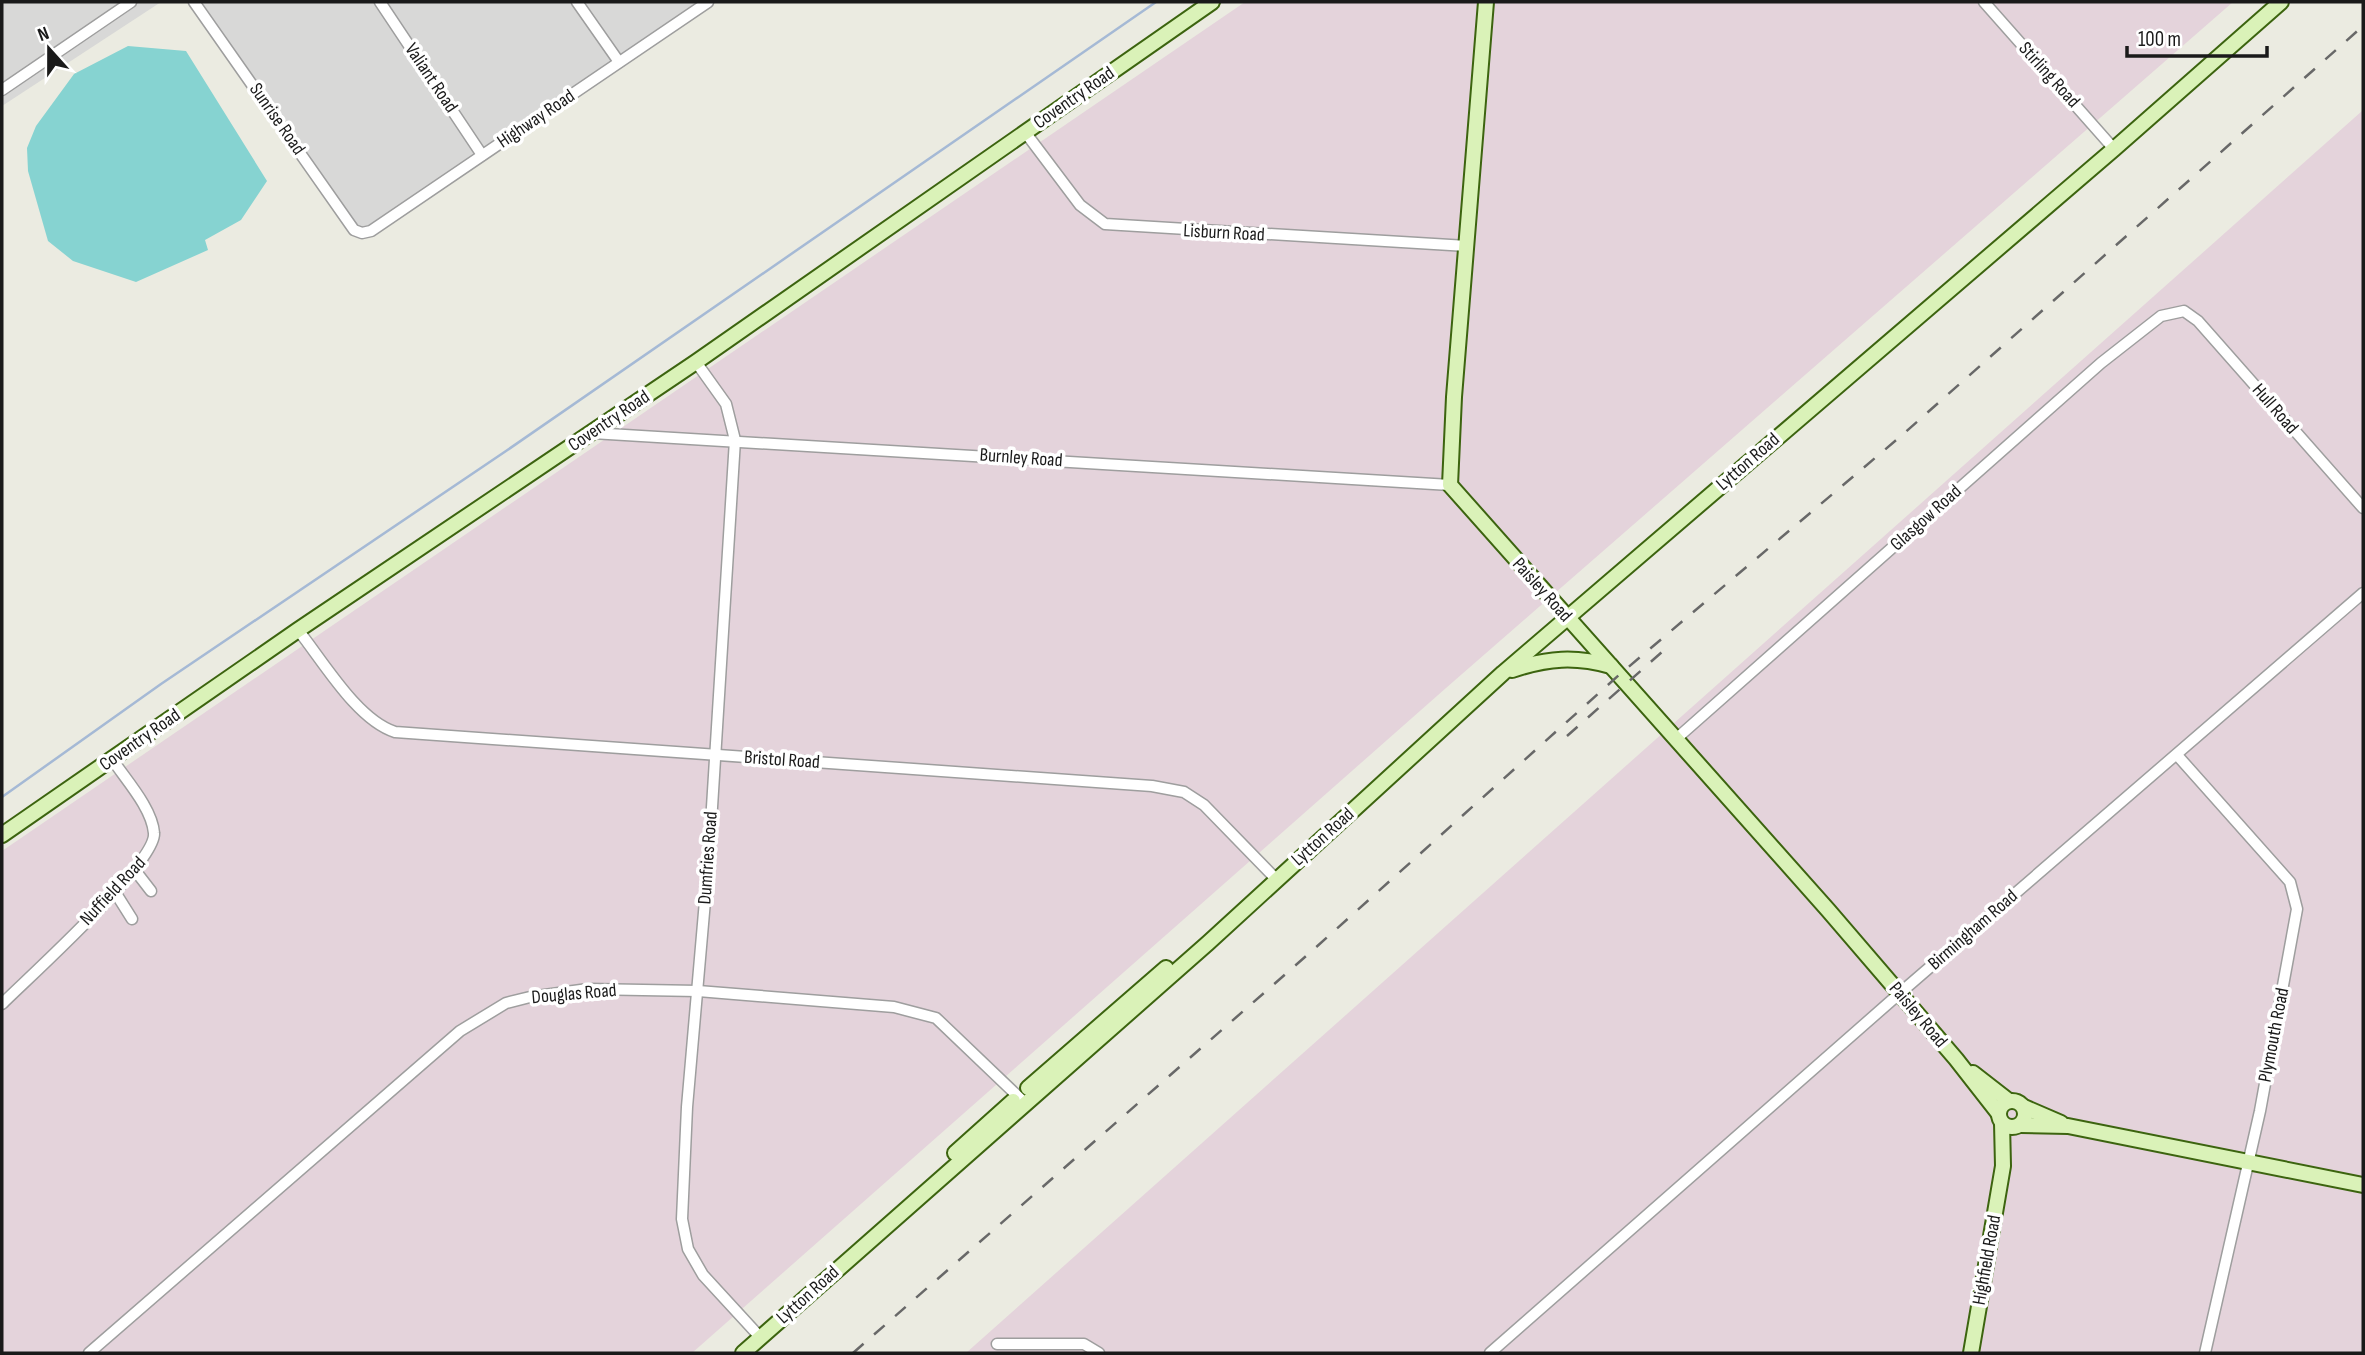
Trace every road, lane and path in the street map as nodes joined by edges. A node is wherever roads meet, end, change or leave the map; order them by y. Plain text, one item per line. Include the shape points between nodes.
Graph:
1 (131, 2) edge
2 (194, 2) edge
3 (380, 2) edge
4 (577, 2) edge
5 (708, 2) edge
6 (1212, 2) edge
7 (1486, 2) edge
8 (1983, 2) edge
9 (2281, 2) edge
10 (619, 62) junction
11 (2, 90) edge
12 (1026, 132) junction
13 (2114, 149) junction
14 (482, 155) junction
15 (362, 233) joint
16 (1467, 246) junction
17 (2184, 311) joint
18 (696, 362) junction
19 (592, 433) junction
20 (735, 440) junction
21 (1450, 485) junction
22 (2363, 509) edge
23 (2363, 593) edge
24 (1568, 619) junction
25 (298, 630) junction
26 (1613, 667) junction
27 (1503, 673) junction
28 (1675, 739) junction
29 (714, 755) junction
30 (2177, 755) junction
31 (113, 759) junction
32 (2, 835) edge
33 (134, 869) junction
34 (1276, 878) junction
35 (151, 891) dead end
36 (116, 892) junction
37 (132, 919) dead end
38 (698, 991) junction
39 (1900, 993) junction
40 (2, 1004) edge
41 (1955, 1059) junction
42 (1022, 1100) junction
43 (2009, 1101) junction
44 (2024, 1107) junction
45 (2000, 1119) junction
46 (2019, 1126) junction
47 (2068, 1126) junction
48 (2250, 1161) junction
49 (2003, 1166) junction
50 (2363, 1185) edge
51 (761, 1338) junction
52 (997, 1344) dead end
53 (89, 1353) edge
54 (743, 1353) edge
55 (1099, 1353) edge
56 (1490, 1353) edge
57 (1971, 1353) edge
58 (2205, 1353) edge

1 - 11 street
2 - 15 street, Sunrise Road via 354,230
3 - 14 street, Valiant Road
4 - 10 street
5 - 10 street, Highway Road
6 - 12 main road, Coventry Road
7 - 16 main road
8 - 13 street, Stirling Road
9 - 13 main road, Lytton Road
10 - 14 street, Highway Road
12 - 16 street, Lisburn Road via 1080,205 1105,224
12 - 18 main road, Coventry Road
13 - 24 main road, Lytton Road
14 - 15 street, Highway Road
16 - 21 main road
17 - 22 street, Hull Road via 2198,321
17 - 28 street, Glasgow Road via 2161,316 2101,363
18 - 19 main road, Coventry Road
18 - 20 street, Dumfries Road via 726,404
19 - 20 street, Burnley Road
19 - 25 main road, Coventry Road
20 - 21 street, Burnley Road
20 - 29 street, Dumfries Road
21 - 24 main road, Paisley Road
23 - 30 street, Birmingham Road
24 - 26 main road, Paisley Road
24 - 27 main road, Lytton Road
25 - 29 street, Bristol Road via 366,715 395,732
25 - 31 main road, Coventry Road
26 - 27 main road via 1591,660 1554,658
26 - 28 main road, Paisley Road
27 - 34 main road, Lytton Road
28 - 39 main road, Paisley Road
29 - 34 street, Bristol Road via 1184,792 1204,805
29 - 38 street, Dumfries Road
30 - 39 street, Birmingham Road
30 - 48 street, Plymouth Road via 2290,882 2297,898
31 - 32 main road, Coventry Road
31 - 33 street, Nuffield Road via 152,820 155,836 151,850
33 - 35 street
33 - 36 street, Nuffield Road
34 - 42 main road, Lytton Road
36 - 37 street
36 - 40 street, Nuffield Road
38 - 42 street, Douglas Road via 918,1012 947,1027
38 - 51 street, Dumfries Road via 682,1219 688,1249 704,1275
38 - 53 street, Douglas Road via 588,989 506,1003 482,1016
39 - 41 main road, Paisley Road
39 - 56 street, Birmingham Road
41 - 43 main road, Paisley Road
41 - 45 main road, Paisley Road
42 - 51 main road, Lytton Road
43 - 44 main road
43 - 45 main road via 2002,1106
44 - 46 main road via 2025,1118
44 - 47 main road
45 - 46 main road via 2009,1128
45 - 49 main road, Highfield Road
46 - 47 main road
46 - 49 main road, Highfield Road
47 - 48 main road
48 - 50 main road
48 - 58 street, Plymouth Road
49 - 57 main road, Highfield Road
51 - 54 main road, Lytton Road
52 - 55 street via 1069,1342

